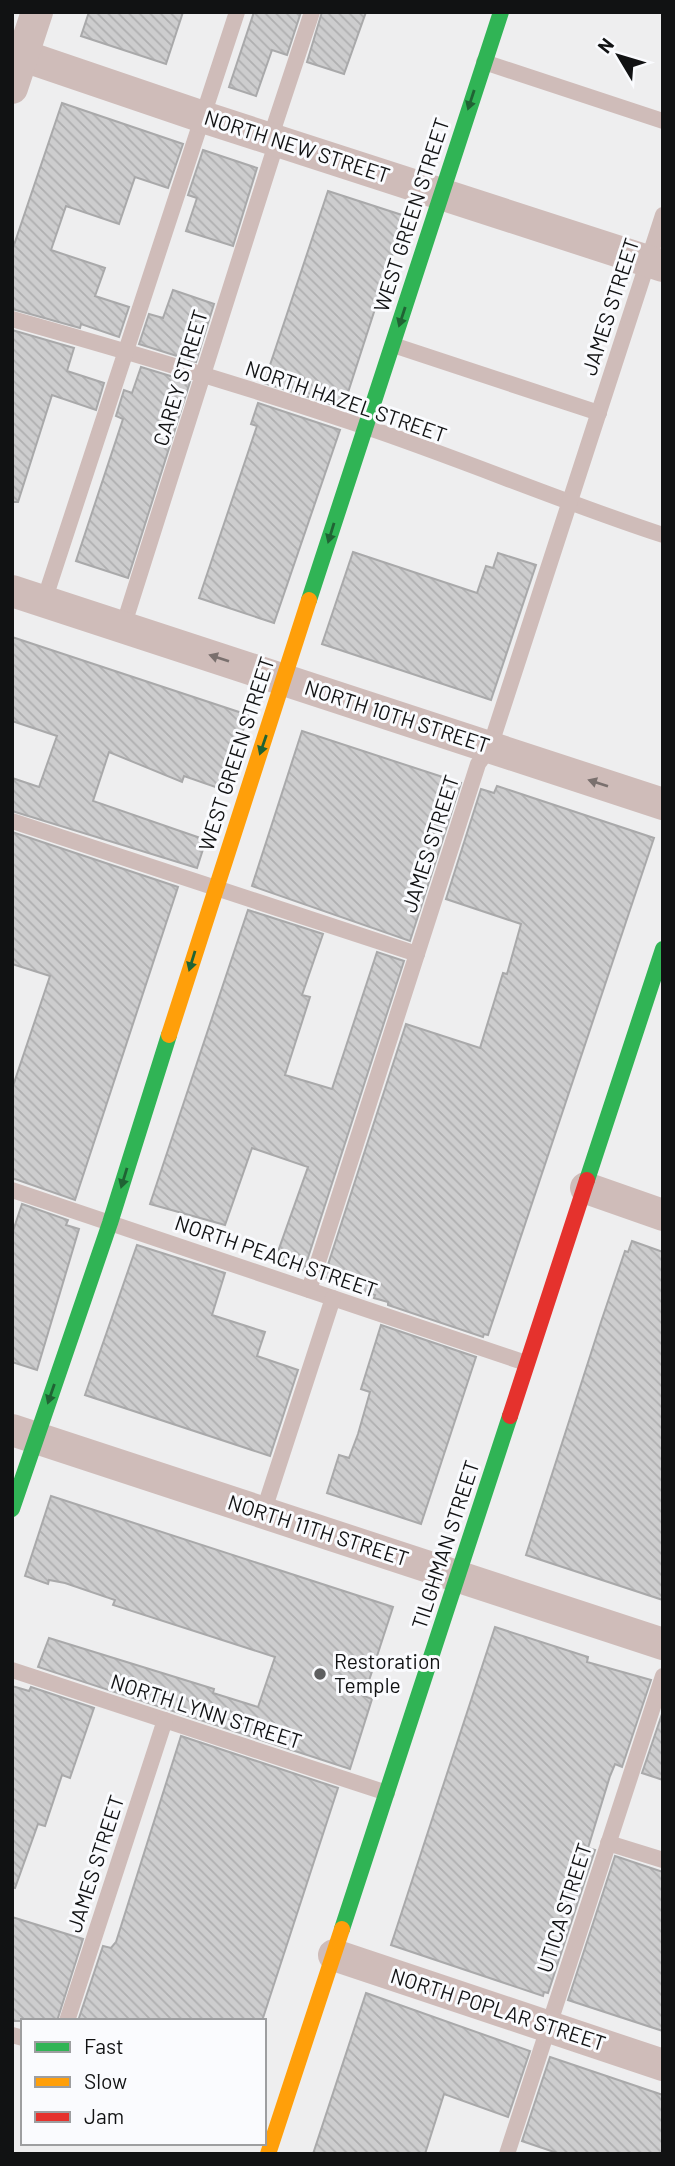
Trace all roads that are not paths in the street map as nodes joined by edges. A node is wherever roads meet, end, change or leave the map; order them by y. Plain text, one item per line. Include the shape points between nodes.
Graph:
1 (37, 12) edge
2 (237, 12) edge
3 (312, 12) edge
4 (501, 12) edge
5 (18, 54) edge
6 (484, 62) junction
7 (12, 88) edge
8 (204, 117) junction
9 (663, 121) edge
10 (274, 140) junction
11 (441, 194) junction
12 (663, 215) edge
13 (655, 263) edge
14 (12, 319) edge
15 (393, 345) junction
16 (126, 351) junction
17 (203, 377) junction
18 (599, 413) junction
19 (364, 427) junction
20 (569, 504) junction
21 (663, 535) edge
22 (12, 591) edge
23 (44, 601) junction
24 (123, 627) junction
25 (285, 680) junction
26 (490, 747) junction
27 (663, 804) edge
28 (12, 821) edge
29 (215, 888) junction
30 (663, 949) edge
31 (417, 954) junction
32 (586, 1188) junction
33 (12, 1190) edge
34 (663, 1215) edge
35 (110, 1223) junction
36 (309, 1290) junction
37 (333, 1298) junction
38 (526, 1363) junction
39 (24, 1434) edge
40 (12, 1509) edge
41 (263, 1513) junction
42 (458, 1577) junction
43 (663, 1644) edge
44 (12, 1670) edge
45 (663, 1676) edge
46 (165, 1720) junction
47 (387, 1793) junction
48 (608, 1843) junction
49 (663, 1860) edge
50 (334, 1955) junction
51 (68, 2019) edge
52 (548, 2027) junction
53 (663, 2064) edge
54 (272, 2118) edge
55 (268, 2154) edge
56 (507, 2154) edge

1 - 5 street
2 - 8 lane
3 - 10 lane, CAREY STREET
4 - 6 street, WEST GREEN STREET
5 - 7 street
5 - 8 street, NORTH NEW STREET
6 - 9 lane
6 -> 11 street, WEST GREEN STREET
8 - 10 street, NORTH NEW STREET
8 - 16 lane
10 - 11 street, NORTH NEW STREET
10 - 17 lane, CAREY STREET
11 - 13 street, NORTH NEW STREET
11 -> 15 street, WEST GREEN STREET
12 - 13 lane, JAMES STREET
13 - 18 lane, JAMES STREET
14 - 16 lane, NORTH HAZEL STREET
15 - 18 lane
15 - 19 street, WEST GREEN STREET
16 - 17 lane, NORTH HAZEL STREET
16 - 23 lane
17 - 19 lane, NORTH HAZEL STREET
17 - 24 lane, CAREY STREET
18 - 20 lane, JAMES STREET
19 - 20 lane, NORTH HAZEL STREET
19 -> 25 street, WEST GREEN STREET
20 - 21 lane, NORTH HAZEL STREET
20 - 26 lane, JAMES STREET
22 - 23 street, NORTH 10TH STREET
23 - 24 street, NORTH 10TH STREET
25 -> 24 street, NORTH 10TH STREET
25 - 26 street, NORTH 10TH STREET
25 -> 29 street, WEST GREEN STREET
27 -> 26 street, NORTH 10TH STREET
26 - 31 lane, JAMES STREET via 478,764
28 - 29 lane
29 - 31 lane
29 -> 35 street, WEST GREEN STREET
30 - 32 street, TILGHMAN STREET
31 - 36 lane, JAMES STREET
32 - 34 street
32 - 38 street, TILGHMAN STREET
33 - 35 lane, NORTH PEACH STREET
35 - 36 lane, NORTH PEACH STREET
35 -> 39 street, WEST GREEN STREET
36 - 37 lane, NORTH PEACH STREET
37 - 38 lane, NORTH PEACH STREET
37 - 41 lane
38 - 42 street, TILGHMAN STREET
39 - 40 street, WEST GREEN STREET
39 - 41 street, NORTH 11TH STREET
41 - 42 street, NORTH 11TH STREET
42 - 43 street, NORTH 11TH STREET
42 - 47 street, TILGHMAN STREET
44 - 46 lane, NORTH LYNN STREET
45 - 48 lane, UTICA STREET
46 - 47 lane, NORTH LYNN STREET
46 - 51 lane, JAMES STREET
47 - 50 street, TILGHMAN STREET
48 - 49 lane
48 - 52 lane, UTICA STREET
50 - 52 street, NORTH POPLAR STREET
50 - 54 street, TILGHMAN STREET
52 - 53 street, NORTH POPLAR STREET
52 - 56 lane, UTICA STREET
54 - 55 street, TILGHMAN STREET

